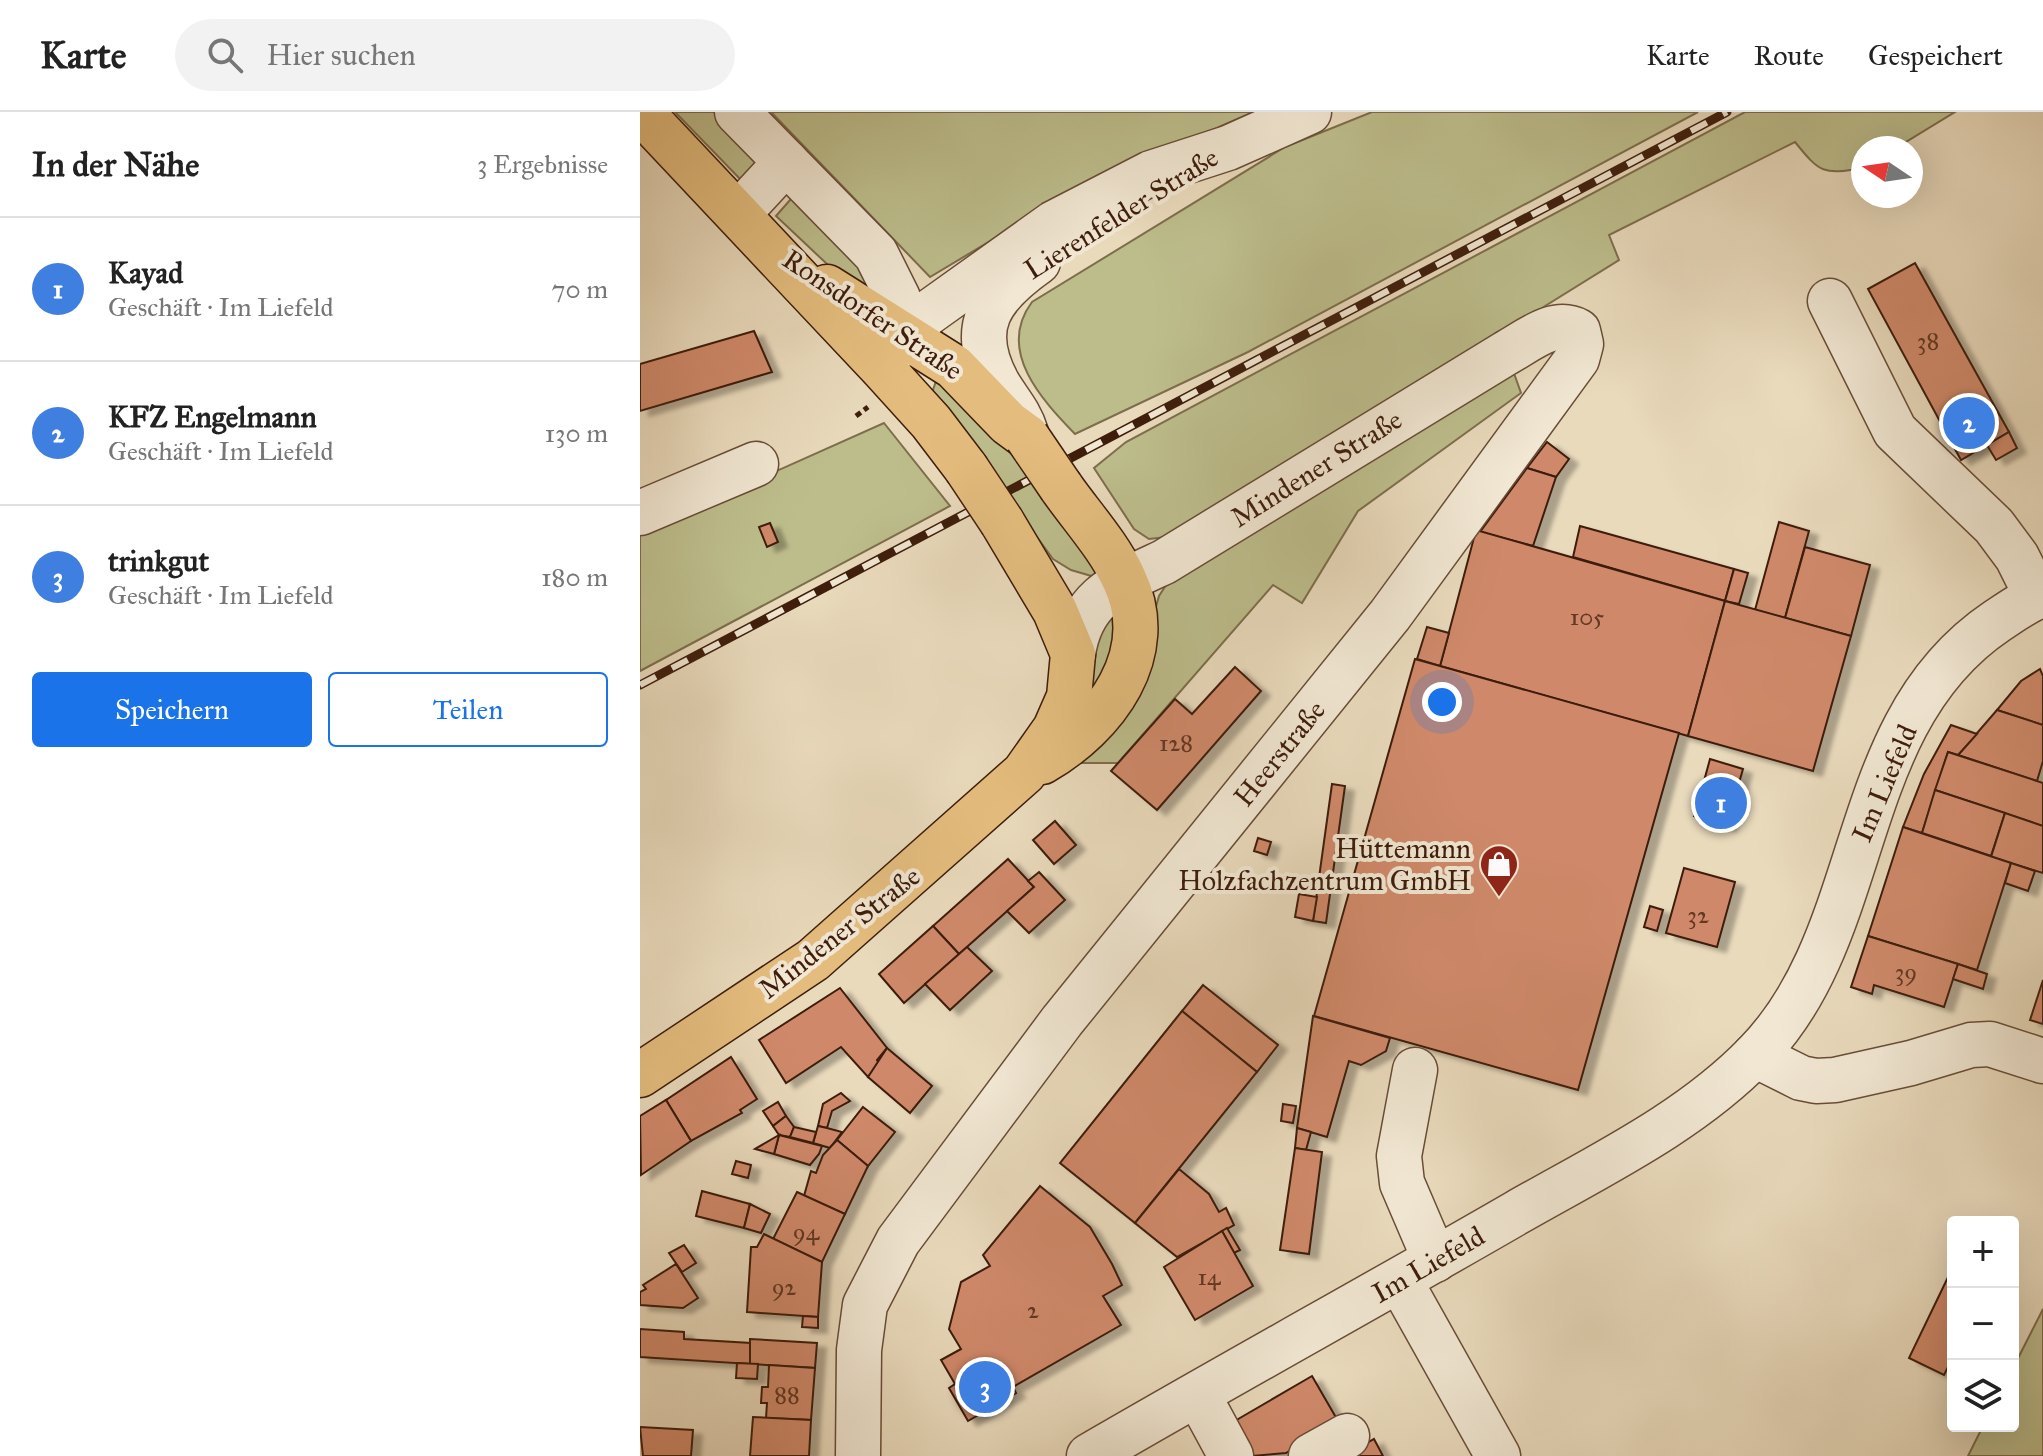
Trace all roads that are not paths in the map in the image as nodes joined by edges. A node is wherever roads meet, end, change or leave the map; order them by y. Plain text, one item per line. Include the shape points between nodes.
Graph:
1 (641, 112) edge
2 (737, 112) edge
3 (1309, 112) edge
4 (1228, 148) junction
5 (786, 162) junction
6 (752, 226) junction
7 (1830, 301) dead end
8 (986, 318) junction
9 (892, 351) junction
10 (1506, 353) joint
11 (947, 362) junction
12 (1027, 437) junction
13 (756, 464) dead end
14 (640, 513) edge
15 (1007, 527) junction
16 (1118, 585) junction
17 (2040, 596) edge
18 (1055, 611) joint
19 (1073, 654) junction
20 (1024, 773) junction
21 (1755, 1055) junction
22 (2043, 1061) edge
23 (1415, 1070) dead end
24 (640, 1075) edge
25 (1418, 1270) junction
26 (1198, 1395) junction
27 (858, 1456) edge
28 (1089, 1456) edge
29 (1231, 1456) edge
30 (1498, 1456) edge

1 - 6 main road, Ronsdorfer Straße
2 - 5 street
3 - 4 street, Lierenfelder Straße
4 - 8 street, Lierenfelder Straße via 1170,190 1034,265 995,298
4 - 9 street, Lierenfelder Straße via 1151,173 1054,223 1000,259
5 - 6 street
5 - 9 street via 876,254 898,298
6 - 9 main road, Ronsdorfer Straße via 833,292
6 - 9 main road, Ronsdorfer Straße via 842,326
7 - 17 street via 1895,431 1994,526
8 - 11 street, Lierenfelder Straße
8 - 12 street via 984,342 990,363 1020,414
9 - 11 main road, Ronsdorfer Straße
9 - 15 main road, Ronsdorfer Straße, bridge via 931,422
10 - 16 street, Mindener Straße
10 - 27 street, Heerstraße via 1554,327 1578,331 1581,344 1577,359 1390,615 1062,1021 898,1241 865,1305
11 - 12 main road, Ronsdorfer Straße
12 - 16 main road, Ronsdorfer Straße, bridge
13 - 14 street
15 - 16 street via 1065,583 1077,588
15 - 18 main road, Ronsdorfer Straße
16 - 19 street, Mindener Straße via 1082,619
16 - 20 main road, Mindener Straße via 1135,632 1118,692 1084,734
17 - 21 street, Im Liefeld via 1979,633 1922,694 1883,772 1810,976
18 - 19 main road, Mindener Straße
19 - 20 main road, Mindener Straße via 1073,681 1063,713
20 - 24 main road, Mindener Straße via 813,960
21 - 22 street via 1839,1094 1971,1045 1990,1044
21 - 25 street, Im Liefeld via 1657,1132
23 - 25 street via 1399,1156
25 - 26 street, Im Liefeld
25 - 30 street
26 - 28 street, Im Liefeld
26 - 29 street

